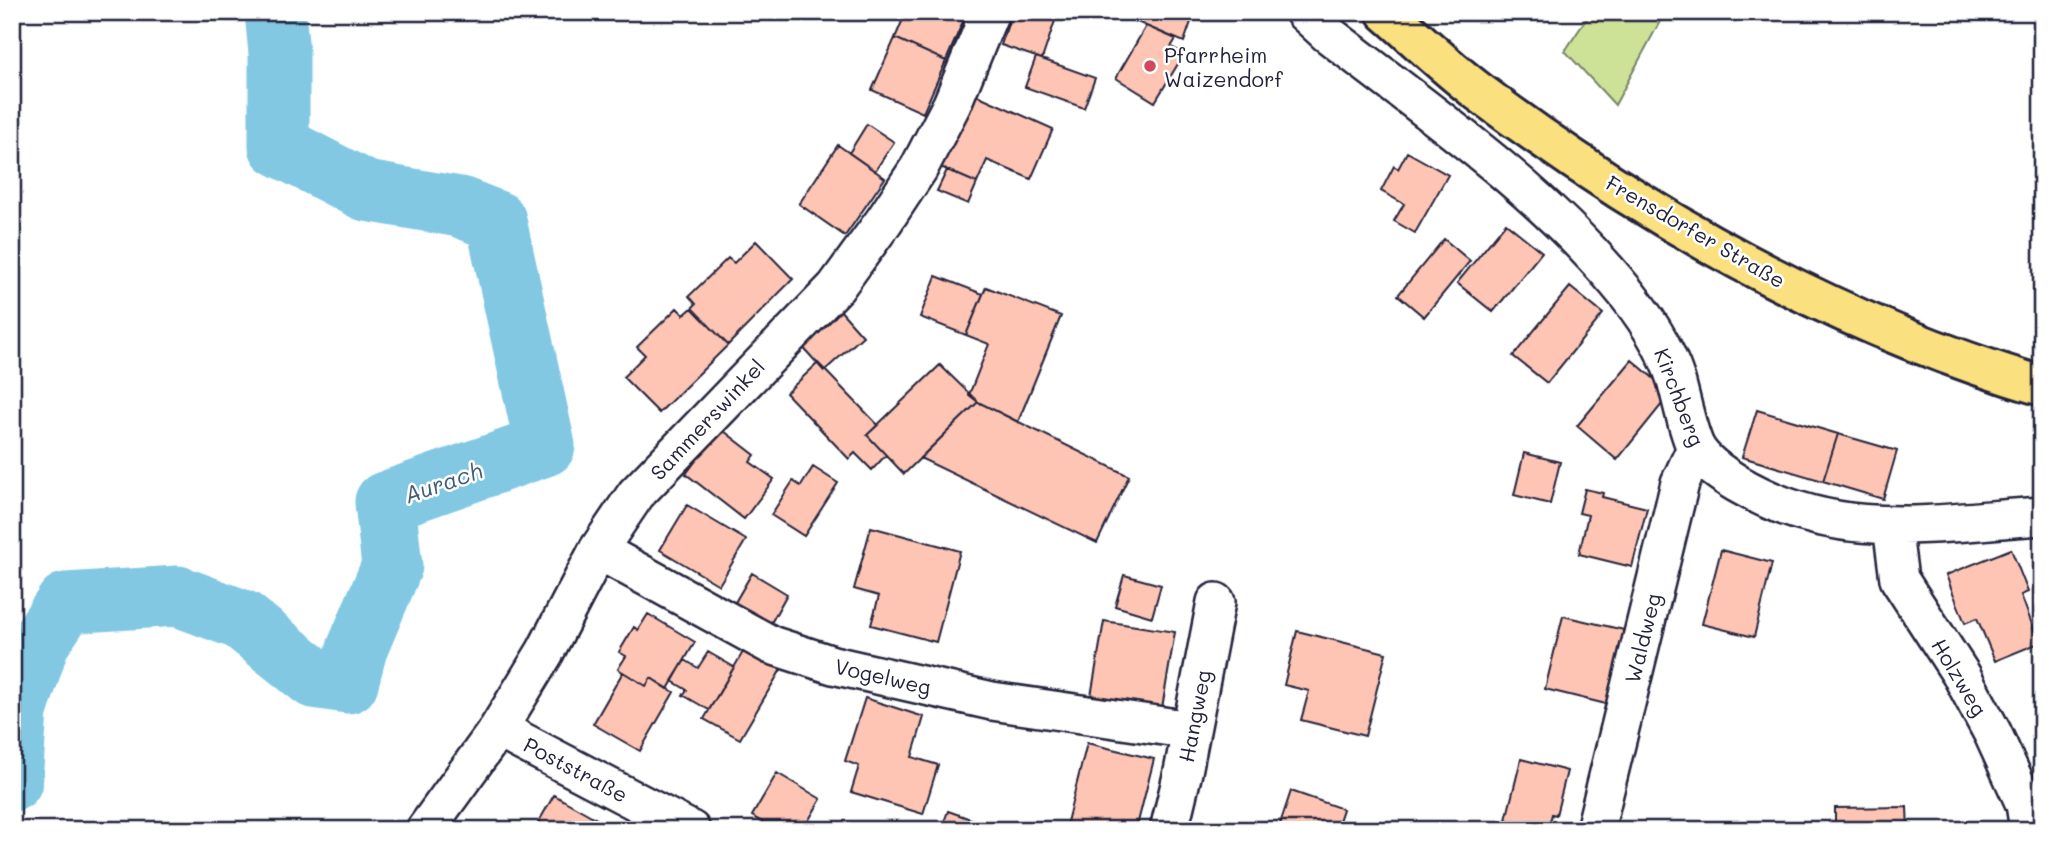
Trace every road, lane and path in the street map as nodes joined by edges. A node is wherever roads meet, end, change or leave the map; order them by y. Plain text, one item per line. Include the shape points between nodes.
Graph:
1 (990, 12) edge
2 (1304, 12) edge
3 (1387, 12) edge
4 (2042, 386) edge
5 (1696, 448) junction
6 (2042, 516) edge
7 (1892, 526) junction
8 (598, 550) junction
9 (1216, 602) dead end
10 (498, 729) junction
11 (1191, 730) junction
12 (425, 830) edge
13 (691, 830) edge
14 (1169, 830) edge
15 (1595, 830) edge
16 (2029, 830) edge

1 - 8 street, Sammerswinkel via 952,104 919,168 836,287 636,494
2 - 5 street, Kirchberg via 1535,195 1597,258 1662,345
3 - 4 main road, Frensdorfer Straße via 1477,91 1565,153 1712,243 1867,322 1938,352
5 - 7 street, Kirchberg via 1721,473 1794,510 1836,522
5 - 15 street, Waldweg via 1680,483
6 - 7 street, Kirchberg
7 - 16 street, Holzweg via 1899,579 1962,676 1993,734 2025,804
8 - 10 street, Sammerswinkel
8 - 11 street, Vogelweg via 771,645 833,665 992,701
9 - 11 street, Hangweg
10 - 12 street, Sammerswinkel
10 - 13 street, Poststraße
11 - 14 street, Hangweg

